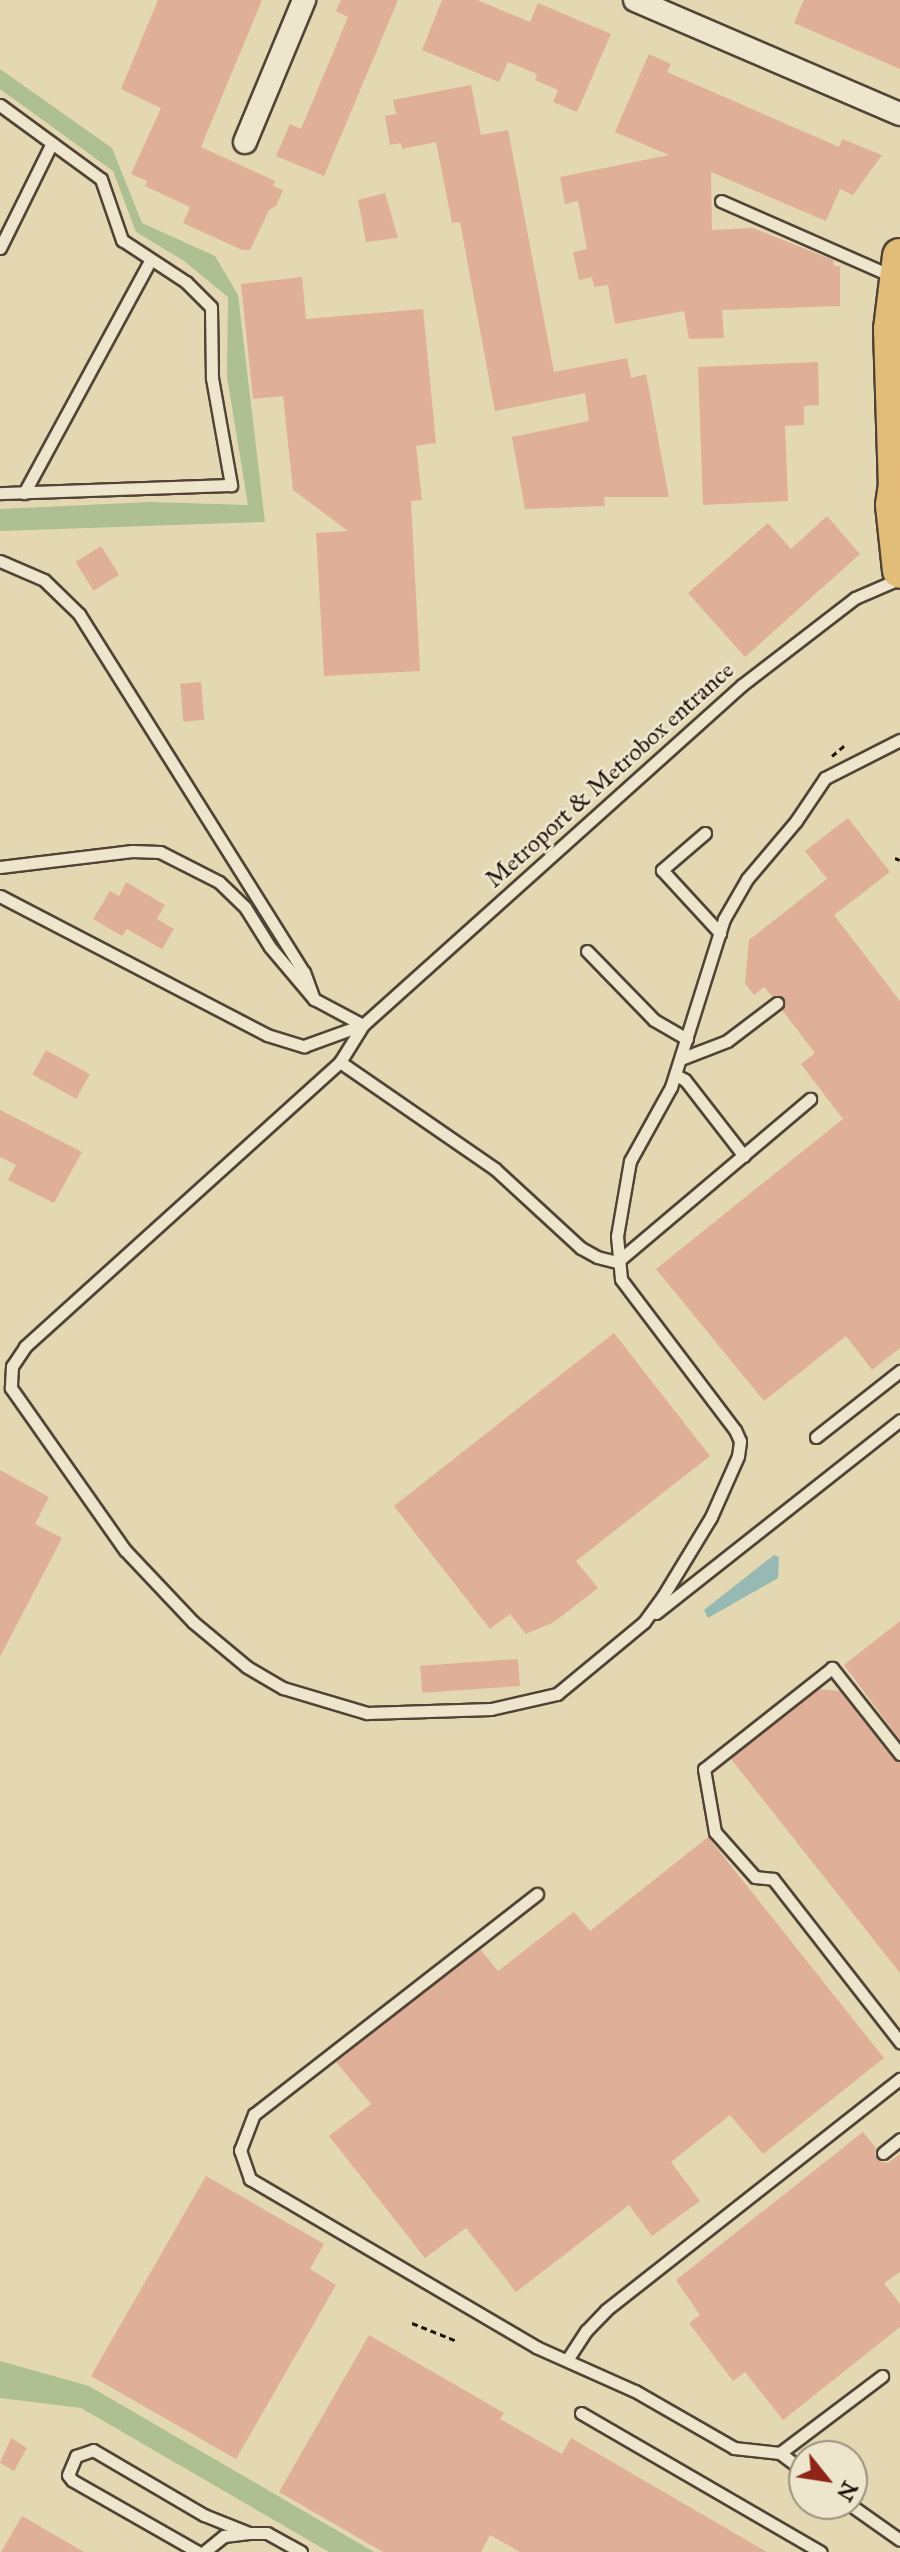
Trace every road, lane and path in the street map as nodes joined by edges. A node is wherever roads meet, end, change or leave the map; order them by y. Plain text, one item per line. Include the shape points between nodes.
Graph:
1 (304, 0) edge
2 (635, 0) edge
3 (0, 105) edge
4 (900, 114) edge
5 (245, 142) dead end
6 (52, 143) junction
7 (721, 201) dead end
8 (0, 248) edge
9 (150, 261) junction
10 (898, 267) edge
11 (0, 493) edge
12 (24, 493) junction
13 (0, 561) edge
14 (900, 571) edge
15 (900, 579) edge
16 (900, 740) edge
17 (844, 746) dead end
18 (832, 756) dead end
19 (705, 833) dead end
20 (0, 867) edge
21 (0, 896) edge
22 (720, 933) junction
23 (587, 951) dead end
24 (314, 999) junction
25 (777, 1003) dead end
26 (363, 1025) junction
27 (687, 1039) junction
28 (683, 1058) junction
29 (340, 1062) junction
30 (676, 1075) junction
31 (810, 1099) dead end
32 (744, 1156) junction
33 (617, 1262) junction
34 (900, 1371) edge
35 (900, 1420) edge
36 (816, 1437) dead end
37 (639, 1626) junction
38 (900, 1754) edge
39 (537, 1894) dead end
40 (900, 2042) edge
41 (900, 2079) edge
42 (900, 2139) edge
43 (883, 2153) dead end
44 (412, 2323) dead end
45 (457, 2341) dead end
46 (567, 2360) junction
47 (882, 2376) dead end
48 (581, 2413) dead end
49 (780, 2453) junction
50 (788, 2459) edge
51 (868, 2517) edge
52 (249, 2533) junction
53 (900, 2540) edge
54 (198, 2552) edge
55 (204, 2552) edge
56 (301, 2552) edge
57 (821, 2552) edge

1 - 5 street
2 - 4 street
3 - 6 lane
6 - 8 lane
6 - 9 lane via 101,179 122,240
7 - 10 lane
9 - 12 lane
9 - 12 lane via 186,282 211,307 212,378 231,485
10 - 14 main road via 891,329 893,505
11 - 12 lane
13 - 24 lane via 44,580 79,614 304,972
15 - 26 lane, Metroport & Metrobox entrance via 855,598 742,685
16 - 22 lane via 825,778 747,879
17 - 18 path
19 - 22 lane via 662,870
20 - 24 lane via 160,852 219,882 245,907
21 - 26 lane via 267,1035 304,1046
22 - 27 lane
23 - 27 lane via 654,1020
24 - 26 lane
25 - 28 lane via 727,1041
26 - 29 lane
27 - 28 lane
28 - 30 lane
29 - 33 lane via 495,1169 581,1248
29 - 37 lane via 25,1347 12,1366 11,1388 125,1550 193,1622 247,1667 283,1688 367,1713 491,1709 557,1694
30 - 32 lane
30 - 33 lane via 630,1161
31 - 32 lane
32 - 33 lane
33 - 37 lane via 627,1291 740,1441 711,1517
34 - 36 lane
35 - 37 lane
38 - 40 lane via 832,1668 704,1769 715,1832 755,1877 773,1879
39 - 46 lane via 254,2114 240,2150 250,2179 536,2347
41 - 46 lane via 606,2310
42 - 43 lane
44 - 45 path
46 - 49 lane via 635,2391 734,2448
47 - 49 lane
48 - 57 lane
49 - 50 lane
51 - 53 lane
52 - 54 lane via 204,2515 93,2450 76,2456 68,2475 72,2480
52 - 55 lane via 224,2536
52 - 56 lane via 267,2533

